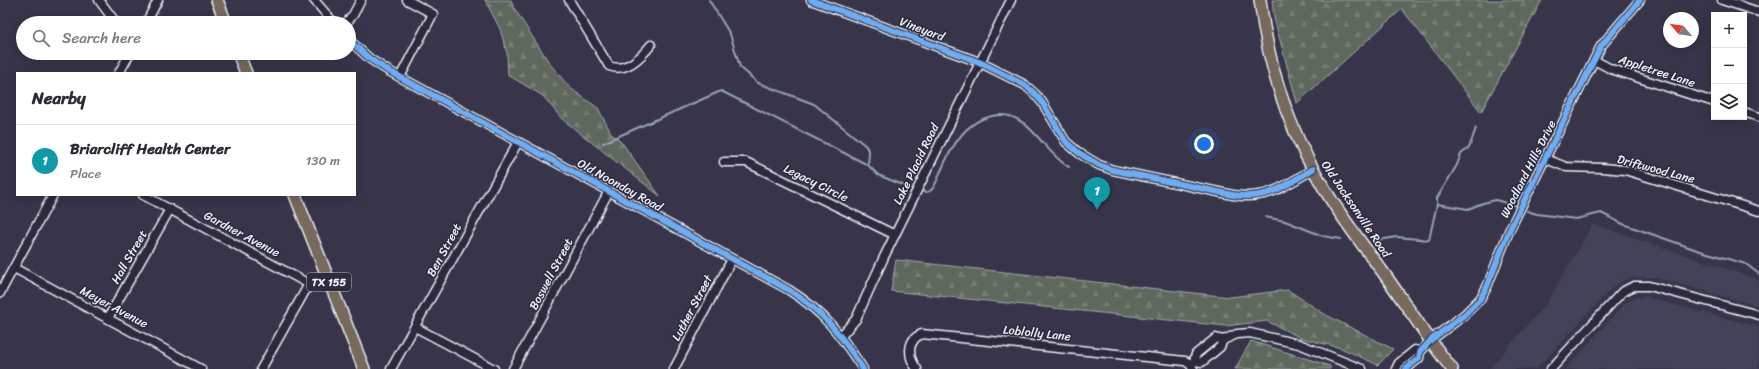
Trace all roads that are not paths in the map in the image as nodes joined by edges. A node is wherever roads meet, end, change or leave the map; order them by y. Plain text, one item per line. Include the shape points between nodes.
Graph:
1 (99, 0) edge
2 (158, 0) edge
3 (217, 0) edge
4 (314, 0) edge
5 (361, 0) edge
6 (407, 0) edge
7 (569, 0) edge
8 (811, 0) edge
9 (1011, 0) edge
10 (1260, 0) edge
11 (1640, 0) edge
12 (1722, 0) edge
13 (1759, 12) edge
14 (111, 16) edge
15 (150, 16) edge
16 (223, 16) edge
17 (328, 16) edge
18 (352, 16) edge
19 (651, 45) dead end
20 (356, 46) edge
21 (126, 60) edge
22 (241, 60) edge
23 (1594, 60) junction
24 (979, 62) junction
25 (120, 72) edge
26 (246, 72) edge
27 (400, 77) junction
28 (1711, 101) edge
29 (1747, 113) edge
30 (1759, 117) edge
31 (518, 142) junction
32 (1546, 159) junction
33 (724, 162) dead end
34 (1313, 169) junction
35 (609, 191) junction
36 (52, 196) edge
37 (145, 196) edge
38 (295, 196) edge
39 (170, 209) junction
40 (1759, 211) edge
41 (894, 235) junction
42 (732, 259) junction
43 (14, 268) junction
44 (327, 276) junction
45 (308, 284) junction
46 (0, 293) edge
47 (1759, 315) edge
48 (108, 318) junction
49 (414, 327) junction
50 (841, 336) junction
51 (1431, 340) junction
52 (1420, 352) junction
53 (1192, 365) edge
54 (201, 369) edge
55 (261, 369) edge
56 (364, 369) edge
57 (391, 369) edge
58 (494, 369) edge
59 (513, 369) edge
60 (674, 369) edge
61 (863, 369) edge
62 (918, 369) edge
63 (1362, 369) edge
64 (1396, 369) edge
65 (1406, 369) edge
66 (1452, 369) edge
67 (1551, 369) edge

1 - 14 street
2 - 15 street
3 - 16 main road
4 - 17 street
5 - 18 street
6 - 27 street via 433,14
7 - 19 street via 609,66 625,66 637,60
8 - 24 street, Vineyard
9 - 24 street, Lake Placid Road
10 - 34 main road, Old Jacksonville Road via 1275,80 1293,129
11 - 23 street, Woodland Hills Drive via 1608,38
12 - 13 street
20 - 27 street, Old Noonday Road via 370,59
21 - 25 street
22 - 26 main road
23 - 28 street, Appletree Lane via 1611,69
23 - 32 street, Woodland Hills Drive
24 - 34 street, Vineyard via 1030,89 1042,102 1072,148 1106,168 1248,197 1272,193
24 - 41 street, Lake Placid Road
27 - 31 street, Old Noonday Road
29 - 30 street
31 - 35 street, Old Noonday Road
31 - 49 street, Ben Street
32 - 40 street, Driftwood Lane via 1566,167 1625,170
32 - 51 street, Woodland Hills Drive via 1509,231 1480,299
33 - 41 street, Legacy Circle via 746,162
34 - 51 main road, Old Jacksonville Road
35 - 42 street, Old Noonday Road
35 - 59 street, Boswell Street
36 - 43 street
37 - 39 street, Gardner Avenue
38 - 44 main road, TX 155
39 - 45 street, Gardner Avenue
39 - 48 street, Hall Street
41 - 50 street, Lake Placid Road via 856,319
42 - 50 street, Old Noonday Road via 806,301
42 - 60 street, Luther Street
43 - 46 street
43 - 48 street, Meyer Avenue
44 - 45 street
44 - 56 main road, TX 155
45 - 55 street
47 - 67 street via 1649,286 1634,286 1622,292
48 - 54 street, Meyer Avenue
49 - 57 street, Ben Street
49 - 58 street
50 - 61 street, Old Noonday Road
51 - 52 street
51 - 66 main road, Old Jacksonville Road
52 - 64 street via 1415,350 1399,363
52 - 65 street via 1419,358
53 - 62 street, Loblolly Lane via 1185,361 922,334 914,339 910,349 911,360
53 - 63 street, Loblolly Lane via 1202,362 1220,347 1223,340 1237,334 1250,333 1299,344

